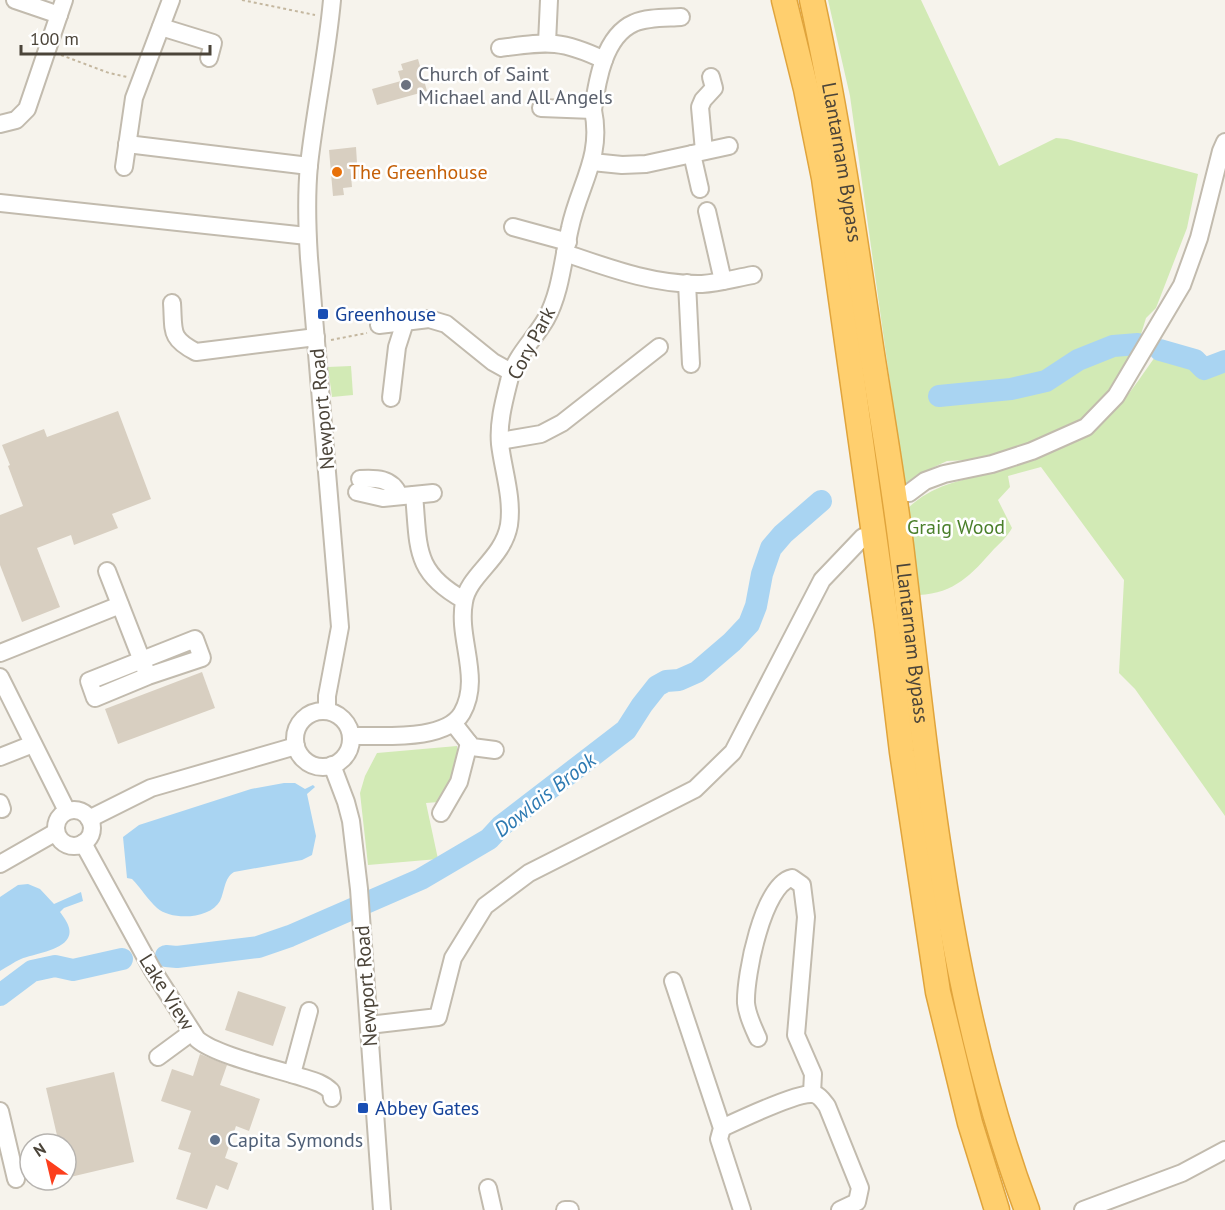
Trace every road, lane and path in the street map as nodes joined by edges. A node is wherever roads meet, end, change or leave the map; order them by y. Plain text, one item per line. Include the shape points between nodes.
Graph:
1 (15, 0) edge
2 (171, 0) edge
3 (242, 0) edge
4 (332, 0) edge
5 (549, 0) edge
6 (784, 0) edge
7 (812, 0) edge
8 (62, 7) edge
9 (330, 17) junction
10 (681, 17) dead end
11 (161, 27) junction
12 (547, 43) junction
13 (500, 48) dead end
14 (47, 50) junction
15 (209, 58) dead end
16 (604, 60) junction
17 (711, 77) dead end
18 (141, 81) junction
19 (540, 108) dead end
20 (593, 110) junction
21 (0, 124) edge
22 (1225, 142) edge
23 (127, 144) junction
24 (729, 146) dead end
25 (698, 153) junction
26 (592, 162) junction
27 (309, 166) junction
28 (124, 167) dead end
29 (700, 189) dead end
30 (0, 203) edge
31 (707, 212) dead end
32 (513, 227) dead end
33 (307, 236) junction
34 (566, 247) junction
35 (753, 275) dead end
36 (723, 281) junction
37 (687, 283) junction
38 (172, 303) dead end
39 (405, 322) junction
40 (379, 325) joint
41 (317, 340) junction
42 (659, 347) dead end
43 (691, 364) dead end
44 (511, 372) junction
45 (391, 398) dead end
46 (500, 441) junction
47 (359, 485) dead end
48 (433, 492) dead end
49 (909, 494) dead end
50 (406, 495) junction
51 (863, 537) dead end
52 (107, 571) dead end
53 (464, 600) junction
54 (120, 605) junction
55 (0, 653) edge
56 (145, 669) dead end
57 (0, 677) edge
58 (327, 711) junction
59 (454, 724) junction
60 (351, 736) junction
61 (468, 743) junction
62 (33, 744) junction
63 (296, 746) junction
64 (495, 750) dead end
65 (0, 756) edge
66 (332, 765) junction
67 (67, 811) junction
68 (441, 813) dead end
69 (89, 819) junction
70 (56, 832) junction
71 (83, 843) junction
72 (0, 864) edge
73 (673, 981) dead end
74 (309, 1011) dead end
75 (369, 1025) junction
76 (192, 1032) junction
77 (758, 1038) dead end
78 (158, 1057) dead end
79 (292, 1074) junction
80 (812, 1094) junction
81 (332, 1098) dead end
82 (0, 1111) edge
83 (722, 1128) junction
84 (1225, 1150) edge
85 (16, 1179) dead end
86 (488, 1188) dead end
87 (382, 1210) edge
88 (493, 1210) edge
89 (742, 1210) edge
90 (840, 1210) edge
91 (997, 1210) edge
92 (1027, 1210) edge
93 (1083, 1210) edge

1 - 8 street
2 - 11 street
3 - 9 path
4 - 9 street, Newport Road
5 - 12 street
6 - 91 highway, Llantarnam Bypass via 825,189 938,992 967,1113
7 - 92 highway, Llantarnam Bypass via 848,185 903,557 947,897 978,1049
8 - 14 street
9 - 27 street, Newport Road
10 - 16 street, Cory Park via 636,21 622,29
11 - 15 street via 213,43
11 - 18 street
12 - 13 street
12 - 16 street via 559,43
14 - 18 path
14 - 21 street via 27,110 16,120
16 - 20 street, Cory Park
17 - 25 street via 714,88 700,107 702,131
18 - 23 street via 134,98
19 - 20 street
20 - 26 street, Cory Park via 597,129
22 - 49 street via 1182,285 1116,396 1086,427 1032,451 925,481
23 - 27 street
23 - 28 street
24 - 25 street
25 - 26 street via 646,164
25 - 29 street
26 - 34 street, Cory Park
27 - 33 street, Newport Road
30 - 33 street
31 - 36 street
32 - 34 street
33 - 41 street, Newport Road
34 - 37 street via 608,268 670,283
34 - 44 street, Cory Park via 555,298 545,321
35 - 36 street
36 - 37 street
37 - 43 street
38 - 41 street via 174,337 196,352
39 - 40 street
39 - 44 street via 429,320 446,324
39 - 45 street via 397,347
40 - 41 path via 374,332
41 - 58 street, Newport Road via 340,627
42 - 46 street via 562,423 541,434
44 - 46 street, Cory Park
46 - 53 street, Cory Park via 510,508 508,526 504,543
47 - 50 street via 386,481
48 - 50 street
50 - 53 street via 430,575
51 - 75 street via 822,580 733,752 695,789 529,873 485,906 453,958 438,1017
52 - 54 street
53 - 59 street, Cory Park via 462,629 471,679 463,712
54 - 55 street
54 - 56 street
57 - 62 street
58 - 60 street via 344,719
58 - 63 street via 309,714 302,720 297,728
59 - 60 street via 433,733
59 - 61 street
60 - 66 street via 349,751
61 - 64 street
61 - 68 street via 459,782
62 - 65 street
62 - 67 street
63 - 66 street via 306,761 323,767
63 - 69 street via 152,788
66 - 75 street, Newport Road via 351,820
67 - 69 street via 80,811
67 - 70 street via 58,820
69 - 71 street via 91,832
70 - 71 street via 64,843
70 - 72 street
71 - 76 street, Lake View via 152,969
73 - 83 street
74 - 79 street
75 - 87 street, Newport Road
76 - 78 street
76 - 79 street, Lake View via 202,1043
77 - 80 street via 746,1004 753,949 778,887 792,878 802,885 806,917 796,1035 813,1074
79 - 81 street, Lake View via 326,1086
80 - 83 street
80 - 90 street via 827,1106 860,1188 857,1202
82 - 85 street
83 - 89 street via 719,1139
84 - 93 street via 1182,1173
86 - 88 street

